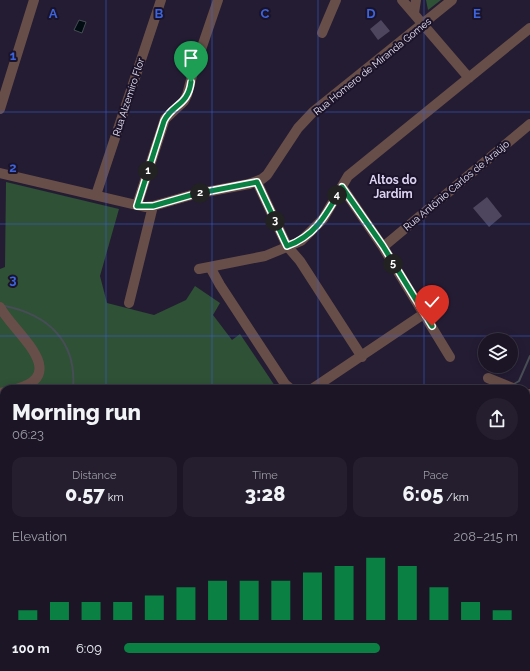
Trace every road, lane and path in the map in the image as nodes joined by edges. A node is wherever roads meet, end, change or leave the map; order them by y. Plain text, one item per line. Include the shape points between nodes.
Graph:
1 (34, 0) edge
2 (161, 0) edge
3 (218, 0) edge
4 (336, 0) edge
5 (402, 0) edge
6 (416, 0) edge
7 (452, 0) edge
8 (414, 13) junction
9 (424, 24) junction
10 (530, 28) edge
11 (322, 33) dead end
12 (469, 78) junction
13 (0, 109) edge
14 (530, 124) edge
15 (0, 173) edge
16 (257, 182) junction
17 (342, 187) junction
18 (96, 195) junction
19 (137, 206) junction
20 (153, 206) junction
21 (287, 246) junction
22 (383, 246) junction
23 (210, 266) junction
24 (199, 269) dead end
25 (129, 303) dead end
26 (0, 307) edge
27 (425, 313) junction
28 (362, 357) junction
29 (450, 357) dead end
30 (488, 378) dead end
31 (26, 385) edge
32 (287, 385) edge
33 (318, 385) edge
34 (506, 385) edge

1 - 13 street
2 - 18 street, Rua Alzemiro Flor
3 - 19 street via 187,95 165,119
4 - 11 street
5 - 8 street
6 - 8 street
7 - 9 street, Rua Homero de Miranda Gomes
8 - 9 street
9 - 12 street
9 - 16 street, Rua Homero de Miranda Gomes via 313,112 290,139 267,175
10 - 12 street
12 - 17 street via 357,168 348,176
14 - 22 street, Rua Antônio Carlos de Araújo
15 - 18 street
16 - 20 street via 199,193
16 - 21 street
17 - 21 street via 323,220 301,241
17 - 22 street
18 - 19 street
19 - 20 street
20 - 25 street
21 - 23 street via 265,256
21 - 28 street
22 - 27 street
23 - 24 street
23 - 32 street
26 - 31 street via 9,322 35,352 40,364 36,378
27 - 28 street
27 - 29 street
28 - 33 street
30 - 34 street

